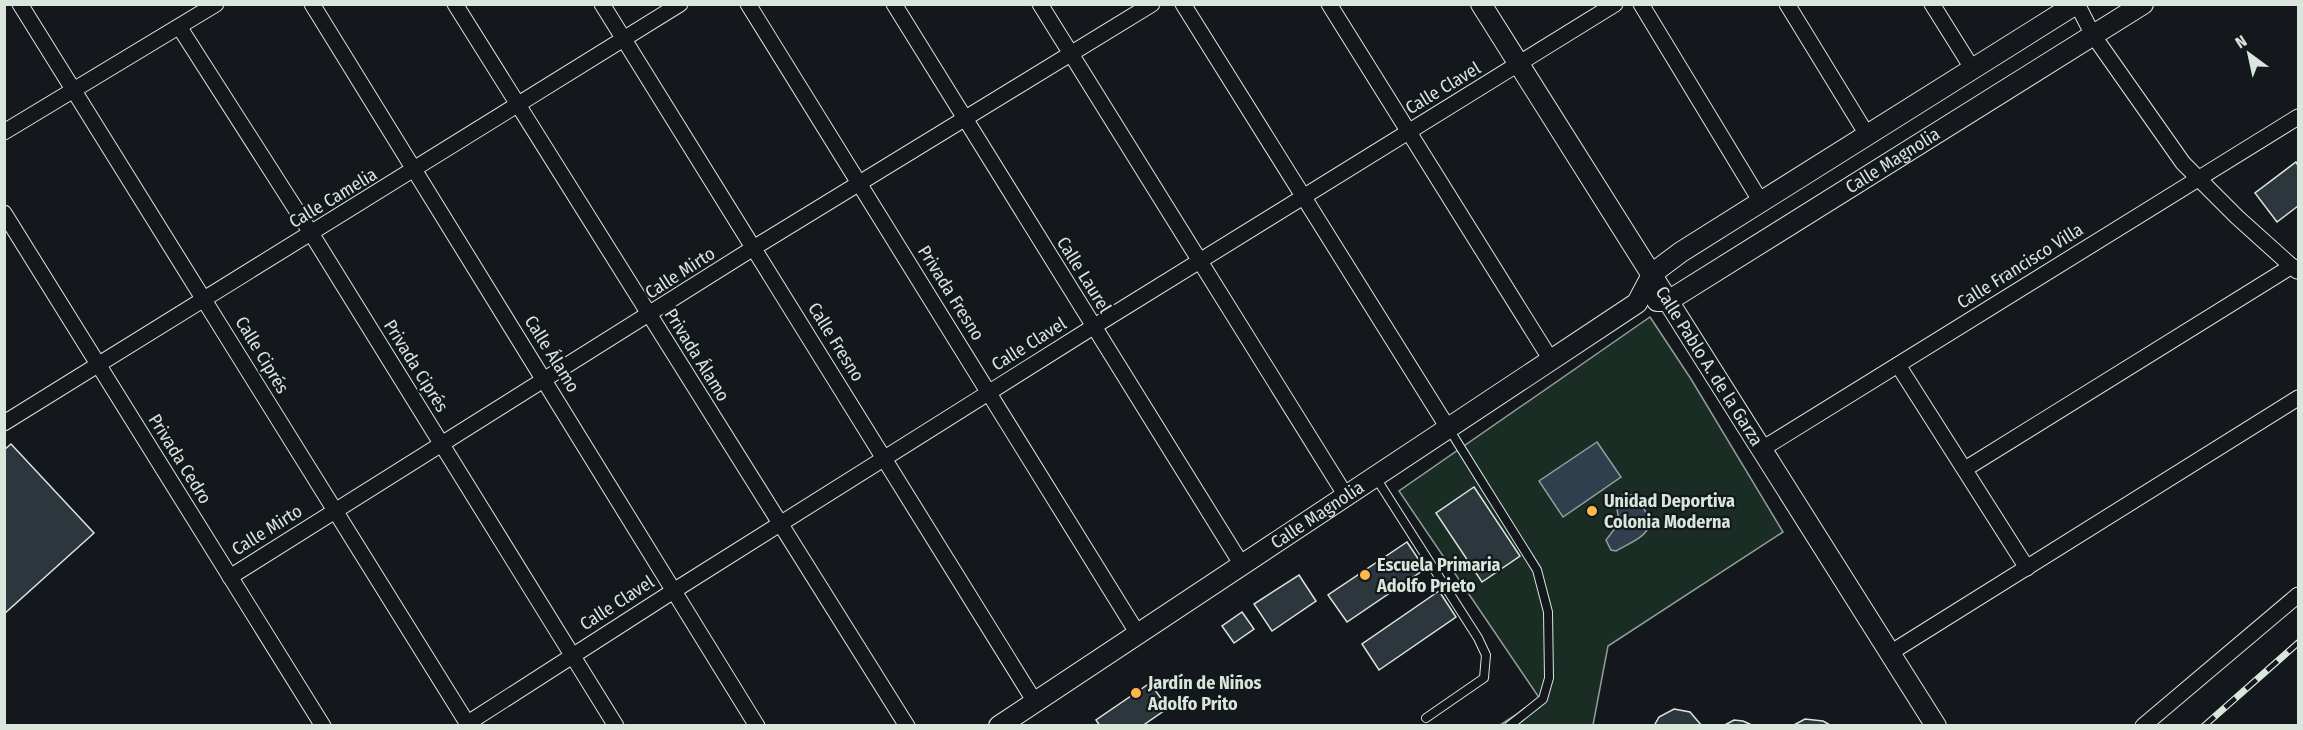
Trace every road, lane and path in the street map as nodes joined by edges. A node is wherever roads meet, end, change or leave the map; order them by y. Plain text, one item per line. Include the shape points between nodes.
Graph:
1 (20, 4) edge
2 (216, 4) edge
3 (312, 4) edge
4 (456, 4) edge
5 (602, 4) edge
6 (680, 4) edge
7 (748, 4) edge
8 (894, 4) edge
9 (1040, 4) edge
10 (1152, 4) edge
11 (1183, 4) edge
12 (1329, 4) edge
13 (1481, 4) edge
14 (1615, 4) edge
15 (1641, 4) edge
16 (1787, 4) edge
17 (1932, 4) edge
18 (2076, 4) edge
19 (2143, 4) edge
20 (180, 28) junction
21 (2093, 35) junction
22 (624, 39) junction
23 (1070, 53) junction
24 (1519, 65) junction
25 (1972, 68) junction
26 (74, 89) junction
27 (519, 106) junction
28 (2298, 117) edge
29 (965, 118) junction
30 (4, 132) edge
31 (1408, 132) junction
32 (1866, 133) junction
33 (415, 171) junction
34 (2197, 179) junction
35 (860, 185) junction
36 (1302, 198) junction
37 (1761, 202) junction
38 (4, 213) edge
39 (311, 233) junction
40 (755, 247) junction
41 (1198, 262) junction
42 (2295, 269) edge
43 (1653, 273) junction
44 (205, 299) junction
45 (1668, 301) junction
46 (1637, 303) junction
47 (649, 316) junction
48 (1093, 327) junction
49 (1551, 360) junction
50 (100, 365) junction
51 (1898, 365) junction
52 (544, 379) junction
53 (989, 392) junction
54 (2298, 398) edge
55 (4, 423) edge
56 (1449, 428) junction
57 (441, 444) junction
58 (1762, 449) junction
59 (884, 458) junction
60 (1965, 469) junction
61 (1375, 477) junction
62 (1346, 496) junction
63 (334, 511) junction
64 (779, 524) junction
65 (1242, 565) junction
66 (2026, 568) junction
67 (230, 576) junction
68 (675, 590) junction
69 (2298, 594) edge
70 (1138, 634) junction
71 (1890, 654) junction
72 (572, 655) junction
73 (1035, 702) junction
74 (1426, 718) dead end
75 (468, 724) edge
76 (323, 726) edge
77 (616, 726) edge
78 (757, 726) edge
79 (907, 726) edge
80 (999, 726) edge
81 (1509, 726) edge
82 (1936, 726) edge
83 (2143, 726) edge

1 - 26 street, Calle Ciprés
2 - 20 street
3 - 33 street, Calle Álamo
4 - 27 street, Privada Álamo
5 - 22 street, Calle Fresno
6 - 22 street, Calle Camelia
7 - 35 street, Privada Fresno
8 - 29 street, Calle Laurel
9 - 23 street
10 - 23 street, Calle Mirto
11 - 36 street
12 - 31 street
13 - 24 street, Calle Pablo A. de la Garza
14 - 24 street, Calle Clavel
15 - 37 street
16 - 32 street
17 - 25 street
18 - 21 street
18 - 25 street, Calle Magnolia
19 - 21 street, Calle Magnolia
20 - 26 street
20 - 39 street, Privada Ciprés
21 - 34 street
21 - 45 street, Calle Magnolia
22 - 27 street, Calle Camelia
22 - 40 street, Calle Fresno
23 - 29 street, Calle Mirto
23 - 41 street
24 - 31 street, Calle Clavel
24 - 43 street, Calle Pablo A. de la Garza
25 - 32 street, Calle Magnolia
26 - 30 street
26 - 44 street, Calle Ciprés
27 - 33 street, Calle Camelia
27 - 47 street, Privada Álamo
28 - 34 street, Calle Francisco Villa
29 - 35 street, Calle Mirto
29 - 48 street, Calle Laurel
31 - 36 street, Calle Clavel
31 - 49 street
32 - 37 street, Calle Magnolia
33 - 39 street, Calle Camelia
33 - 52 street, Calle Álamo
34 - 42 street
34 - 51 street, Calle Francisco Villa
35 - 40 street, Calle Mirto
35 - 53 street, Privada Fresno
36 - 41 street, Calle Clavel
36 - 56 street
37 - 43 street, Calle Magnolia
38 - 50 street, Privada Cedro
39 - 44 street, Calle Camelia
39 - 57 street, Privada Ciprés
40 - 47 street, Calle Mirto
40 - 59 street, Calle Fresno
41 - 48 street, Calle Clavel
41 - 62 street
42 - 60 street
43 - 45 street, Calle Pablo A. de la Garza
43 - 46 street, Calle Magnolia
44 - 50 street, Calle Camelia
44 - 63 street, Calle Ciprés
45 - 46 street, Calle Magnolia
45 - 58 street, Calle Pablo A. de la Garza
46 - 49 street, Calle Magnolia
47 - 52 street, Calle Mirto
47 - 64 street, Privada Álamo
48 - 53 street, Calle Clavel
48 - 65 street, Calle Laurel
49 - 56 street, Calle Magnolia
50 - 55 street, Calle Camelia
50 - 67 street, Privada Cedro
51 - 58 street, Calle Francisco Villa
51 - 60 street
52 - 57 street, Calle Mirto
52 - 68 street, Calle Álamo
53 - 59 street, Calle Clavel
53 - 70 street, Privada Fresno
54 - 66 street
56 - 61 street, Calle Magnolia
56 - 81 lane via 1537,570 1548,612 1549,678 1544,699
57 - 63 street, Calle Mirto
57 - 72 street, Privada Ciprés
58 - 71 street, Calle Pablo A. de la Garza
59 - 64 street, Calle Clavel
59 - 73 street, Calle Fresno
60 - 66 street
61 - 62 street, Calle Magnolia
61 - 74 lane via 1486,655 1484,678
62 - 65 street, Calle Magnolia
63 - 67 street, Calle Mirto
63 - 75 street, Calle Ciprés
64 - 68 street, Calle Clavel
64 - 79 street, Privada Álamo
65 - 70 street, Calle Magnolia
66 - 71 street
67 - 76 street, Privada Cedro
68 - 72 street, Calle Clavel
68 - 78 street, Calle Álamo
69 - 83 street
70 - 73 street, Calle Magnolia
71 - 82 street, Calle Pablo A. de la Garza
72 - 75 street, Calle Clavel
72 - 77 street, Privada Ciprés
73 - 80 street, Calle Magnolia

